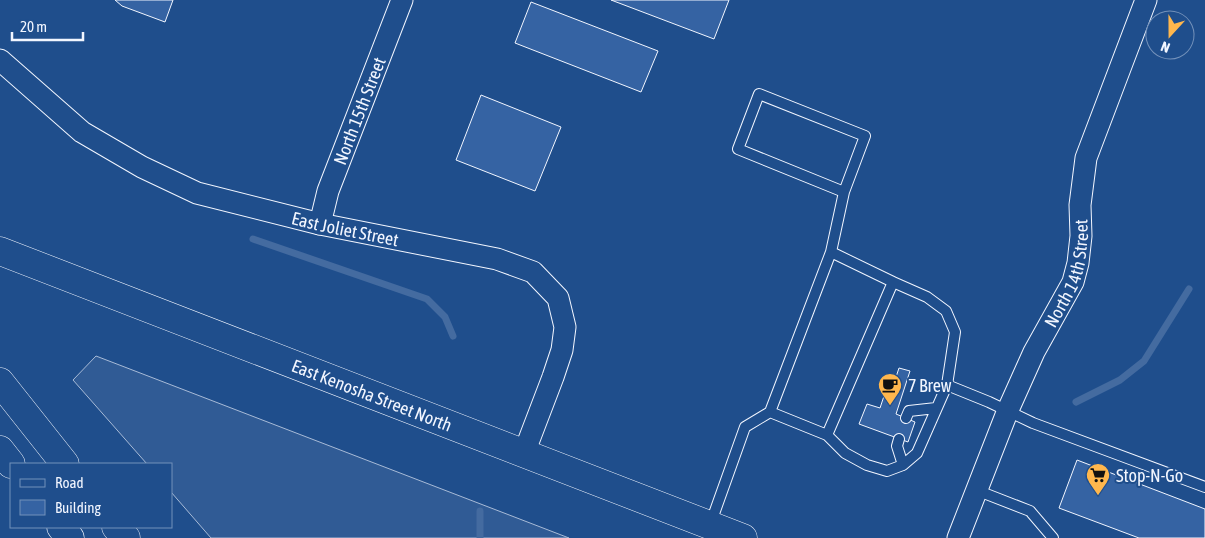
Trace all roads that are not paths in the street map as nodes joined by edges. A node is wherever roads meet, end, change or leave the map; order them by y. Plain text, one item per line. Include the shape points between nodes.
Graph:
1 (402, 0) edge
2 (1146, 0) edge
3 (0, 60) edge
4 (844, 192) junction
5 (320, 224) junction
6 (0, 251) edge
7 (831, 252) junction
8 (893, 282) junction
9 (0, 382) edge
10 (947, 385) junction
11 (936, 408) junction
12 (1008, 410) junction
13 (770, 412) junction
14 (906, 418) dead end
15 (827, 435) junction
16 (899, 439) dead end
17 (0, 450) edge
18 (524, 453) junction
19 (10, 463) edge
20 (64, 463) edge
21 (903, 465) junction
22 (1205, 487) edge
23 (976, 490) junction
24 (710, 525) junction
25 (62, 528) edge
26 (117, 528) edge
27 (70, 538) edge
28 (126, 538) edge
29 (743, 538) edge
30 (958, 538) edge
31 (1053, 538) edge

1 - 5 street, North 15th Street via 328,191
2 - 12 street, North 14th Street via 1086,158 1080,205 1081,236 1073,282 1034,352
3 - 5 street, East Joliet Street via 82,132 142,166 196,193
4 - 4 lane via 738,149 760,94 865,136
4 - 7 lane
5 - 18 street, East Joliet Street via 497,259 533,272 558,298 565,327 562,350
6 - 18 main road, East Kenosha Street North
7 - 8 lane
7 - 13 lane
8 - 10 lane via 927,297 946,311 955,332
8 - 15 lane
9 - 20 main road
10 - 11 lane
10 - 12 lane
11 - 14 lane via 909,411
11 - 21 lane via 917,453
12 - 22 lane via 1033,423
12 - 23 street, North 14th Street
13 - 15 lane
13 - 24 lane via 746,427
15 - 21 lane via 845,453 867,466 887,471
16 - 21 lane via 897,446
17 - 19 main road
18 - 24 main road, East Kenosha Street North
23 - 30 street, North 14th Street
23 - 31 lane via 1030,511
24 - 29 main road, East Kenosha Street North
25 - 27 main road
26 - 28 main road

